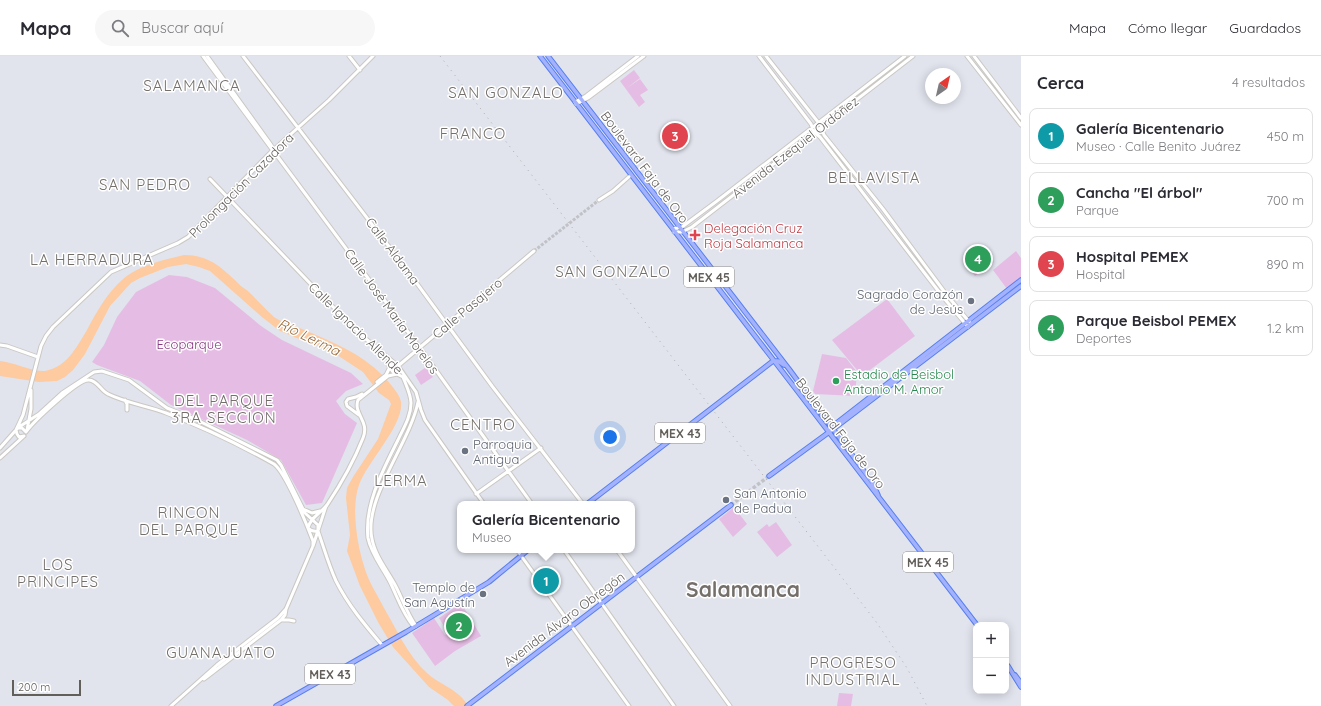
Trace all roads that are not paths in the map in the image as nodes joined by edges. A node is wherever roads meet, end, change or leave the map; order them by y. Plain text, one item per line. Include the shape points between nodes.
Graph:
1 (203, 56) edge
2 (207, 56) edge
3 (243, 56) edge
4 (349, 56) edge
5 (373, 56) edge
6 (540, 56) edge
7 (548, 56) edge
8 (638, 56) edge
9 (644, 56) edge
10 (759, 56) edge
11 (905, 56) edge
12 (913, 56) edge
13 (967, 56) edge
14 (974, 56) edge
15 (767, 57) edge
16 (763, 61) junction
17 (774, 66) junction
18 (359, 70) junction
19 (770, 70) junction
20 (996, 85) junction
21 (991, 87) junction
22 (1001, 92) junction
23 (997, 95) junction
24 (582, 100) junction
25 (576, 103) junction
26 (1021, 118) edge
27 (818, 122) junction
28 (1021, 125) edge
29 (822, 126) junction
30 (812, 127) junction
31 (298, 128) junction
32 (814, 132) junction
33 (274, 151) junction
34 (624, 155) junction
35 (623, 165) junction
36 (631, 175) junction
37 (639, 175) junction
38 (210, 179) dead end
39 (228, 198) junction
40 (599, 200) tunnel mouth
41 (658, 200) junction
42 (651, 201) junction
43 (679, 227) junction
44 (673, 231) junction
45 (682, 232) junction
46 (694, 246) junction
47 (534, 251) tunnel mouth
48 (689, 251) junction
49 (1021, 280) edge
50 (1021, 286) edge
51 (448, 324) junction
52 (968, 324) junction
53 (0, 345) edge
54 (420, 348) junction
55 (38, 359) junction
56 (773, 361) junction
57 (389, 366) junction
58 (398, 366) junction
59 (789, 369) junction
60 (397, 374) junction
61 (387, 376) junction
62 (402, 376) junction
63 (85, 379) junction
64 (409, 380) junction
65 (31, 386) junction
66 (359, 397) junction
67 (351, 398) junction
68 (419, 399) junction
69 (125, 400) junction
70 (356, 408) junction
71 (31, 409) junction
72 (128, 410) dead end
73 (39, 414) junction
74 (30, 420) junction
75 (17, 429) junction
76 (832, 429) junction
77 (827, 431) junction
78 (25, 434) junction
79 (0, 448) edge
80 (541, 448) junction
81 (0, 458) edge
82 (509, 471) junction
83 (769, 476) tunnel mouth
84 (476, 494) junction
85 (878, 498) junction
86 (482, 501) edge
87 (530, 501) edge
88 (581, 501) edge
89 (590, 501) edge
90 (733, 504) tunnel mouth
91 (326, 506) junction
92 (302, 508) junction
93 (322, 511) junction
94 (312, 520) junction
95 (308, 528) junction
96 (318, 531) junction
97 (313, 546) junction
98 (524, 553) edge
99 (566, 553) edge
100 (619, 553) edge
101 (521, 555) junction
102 (636, 577) junction
103 (602, 603) junction
104 (285, 611) junction
105 (281, 620) junction
106 (294, 621) dead end
107 (975, 622) edge
108 (571, 626) junction
109 (415, 627) junction
110 (383, 644) junction
111 (1009, 667) edge
112 (1009, 667) edge
113 (202, 679) junction
114 (1021, 683) edge
115 (1021, 687) edge
116 (171, 706) edge
117 (276, 706) edge
118 (467, 706) edge
119 (629, 706) edge
120 (674, 706) edge
121 (730, 706) edge

1 - 33 street, Calle José María Morelos
2 - 33 street, Calle José María Morelos
3 - 31 street, Calle Aldama
4 - 18 street
5 - 18 street, Prolongación Cazadora
6 - 25 main road, Boulevard Faja de Oro / MEX 45
7 - 24 main road, Boulevard Faja de Oro / MEX 45
8 - 24 street
9 - 24 street
10 - 16 street
11 - 27 street, Avenida Ezequiel Ordóñez
12 - 29 street, Avenida Ezequiel Ordóñez
13 - 21 street
14 - 20 street
15 - 16 street
15 - 17 street
16 - 19 street
17 - 19 street
17 - 27 street
18 - 31 street, Prolongación Cazadora
19 - 30 street
20 - 21 street
20 - 22 street
21 - 23 street
22 - 23 street
22 - 26 street
23 - 28 street
24 - 25 street
24 - 34 main road, Boulevard Faja de Oro / MEX 45
25 - 35 main road, Boulevard Faja de Oro / MEX 45
27 - 29 street
27 - 30 street, Avenida Ezequiel Ordóñez
29 - 32 street, Avenida Ezequiel Ordóñez
29 - 52 street via 824,135
30 - 32 street
30 - 43 street, Avenida Ezequiel Ordóñez via 717,201
31 - 33 street, Prolongación Cazadora
31 - 51 street, Calle Aldama
32 - 45 street, Avenida Ezequiel Ordóñez
32 - 52 street via 943,297
33 - 39 street, Prolongación Cazadora
33 - 54 street, Calle José María Morelos
34 - 35 main road
34 - 37 main road, Boulevard Faja de Oro / MEX 45
35 - 36 main road, Boulevard Faja de Oro / MEX 45
36 - 37 main road
36 - 40 street
36 - 42 main road, Boulevard Faja de Oro / MEX 45
37 - 41 main road, Boulevard Faja de Oro / MEX 45
38 - 39 street, Calle Ignacio Allende
39 - 55 street, Prolongación Cazadora via 184,240 111,272 53,327 44,341
39 - 58 street, Calle Ignacio Allende via 358,332
41 - 42 main road
41 - 43 main road, Boulevard Faja de Oro / MEX 45
42 - 44 main road, Boulevard Faja de Oro / MEX 45
43 - 44 street, Avenida Ezequiel Ordóñez
43 - 45 main road, Boulevard Faja de Oro / MEX 45
44 - 45 street
44 - 48 main road, Boulevard Faja de Oro / MEX 45
45 - 46 main road, Boulevard Faja de Oro / MEX 45
46 - 48 main road
46 - 59 main road, Boulevard Faja de Oro / MEX 45
47 - 51 street, Calle Pasajero
48 - 56 main road, Boulevard Faja de Oro / MEX 45
49 - 52 main road
50 - 52 main road
51 - 54 street, Calle Pasajero
51 - 80 street, Calle Aldama
52 - 76 main road
53 - 55 street
54 - 58 street, Calle Pasajero
54 - 82 street, Calle José María Morelos
55 - 65 street, Prolongación Cazadora
56 - 59 main road via 782,363
56 - 77 main road, Boulevard Faja de Oro / MEX 45
56 - 89 main road, MEX 43
57 - 58 street
57 - 60 street
57 - 61 street
58 - 60 street
58 - 64 street, Calle Ignacio Allende
59 - 76 main road, Boulevard Faja de Oro / MEX 45
60 - 61 street
60 - 62 street
61 - 66 street
62 - 64 street
62 - 109 street via 410,396 410,410 378,483 367,526 373,552 402,612
63 - 69 street via 92,381 108,394
63 - 73 street via 62,392
63 - 78 street via 65,394
63 - 92 street via 94,372 102,371 124,378 167,408 197,420 276,460 281,465
64 - 68 street, Calle Ignacio Allende
65 - 71 street
65 - 75 street
66 - 67 street
66 - 70 street
67 - 70 street
67 - 70 street via 346,400 346,404
68 - 84 street, Calle Ignacio Allende via 425,420
68 - 109 street via 411,425 383,485 370,525 376,551
69 - 72 street
69 - 95 street via 194,424 274,464 285,479
70 - 91 street via 366,426 365,435
71 - 73 street via 34,414
71 - 74 street
73 - 74 street
74 - 75 street
74 - 78 street
75 - 78 street via 22,428
75 - 78 street via 18,436
75 - 79 street
76 - 77 main road
76 - 85 main road, Boulevard Faja de Oro / MEX 45 via 872,482
77 - 83 main road
77 - 85 main road, Boulevard Faja de Oro / MEX 45
78 - 81 street
80 - 82 street
80 - 88 street, Calle Aldama
82 - 84 street
82 - 87 street, Calle José María Morelos
84 - 86 street, Calle Ignacio Allende
85 - 107 main road, MEX 45
90 - 102 main road, Avenida Álvaro Obregón
91 - 93 street
91 - 96 street
92 - 93 street via 312,513
92 - 94 street
93 - 94 street
94 - 95 street
94 - 96 street via 318,524
95 - 96 street via 314,532
95 - 97 street
96 - 97 street
96 - 110 street via 340,589 356,613
97 - 104 street
98 - 101 main road, MEX 43
99 - 103 street
100 - 102 street
101 - 108 street
101 - 109 main road, MEX 43 via 489,582
102 - 103 main road, Avenida Álvaro Obregón
102 - 121 street
103 - 108 main road, Avenida Álvaro Obregón
103 - 120 street
104 - 105 street
104 - 113 street
105 - 106 street
105 - 113 street
108 - 118 main road, Avenida Álvaro Obregón
108 - 119 street
109 - 110 main road, MEX 43
110 - 117 main road, MEX 43
111 - 114 main road
112 - 115 main road
113 - 116 street

